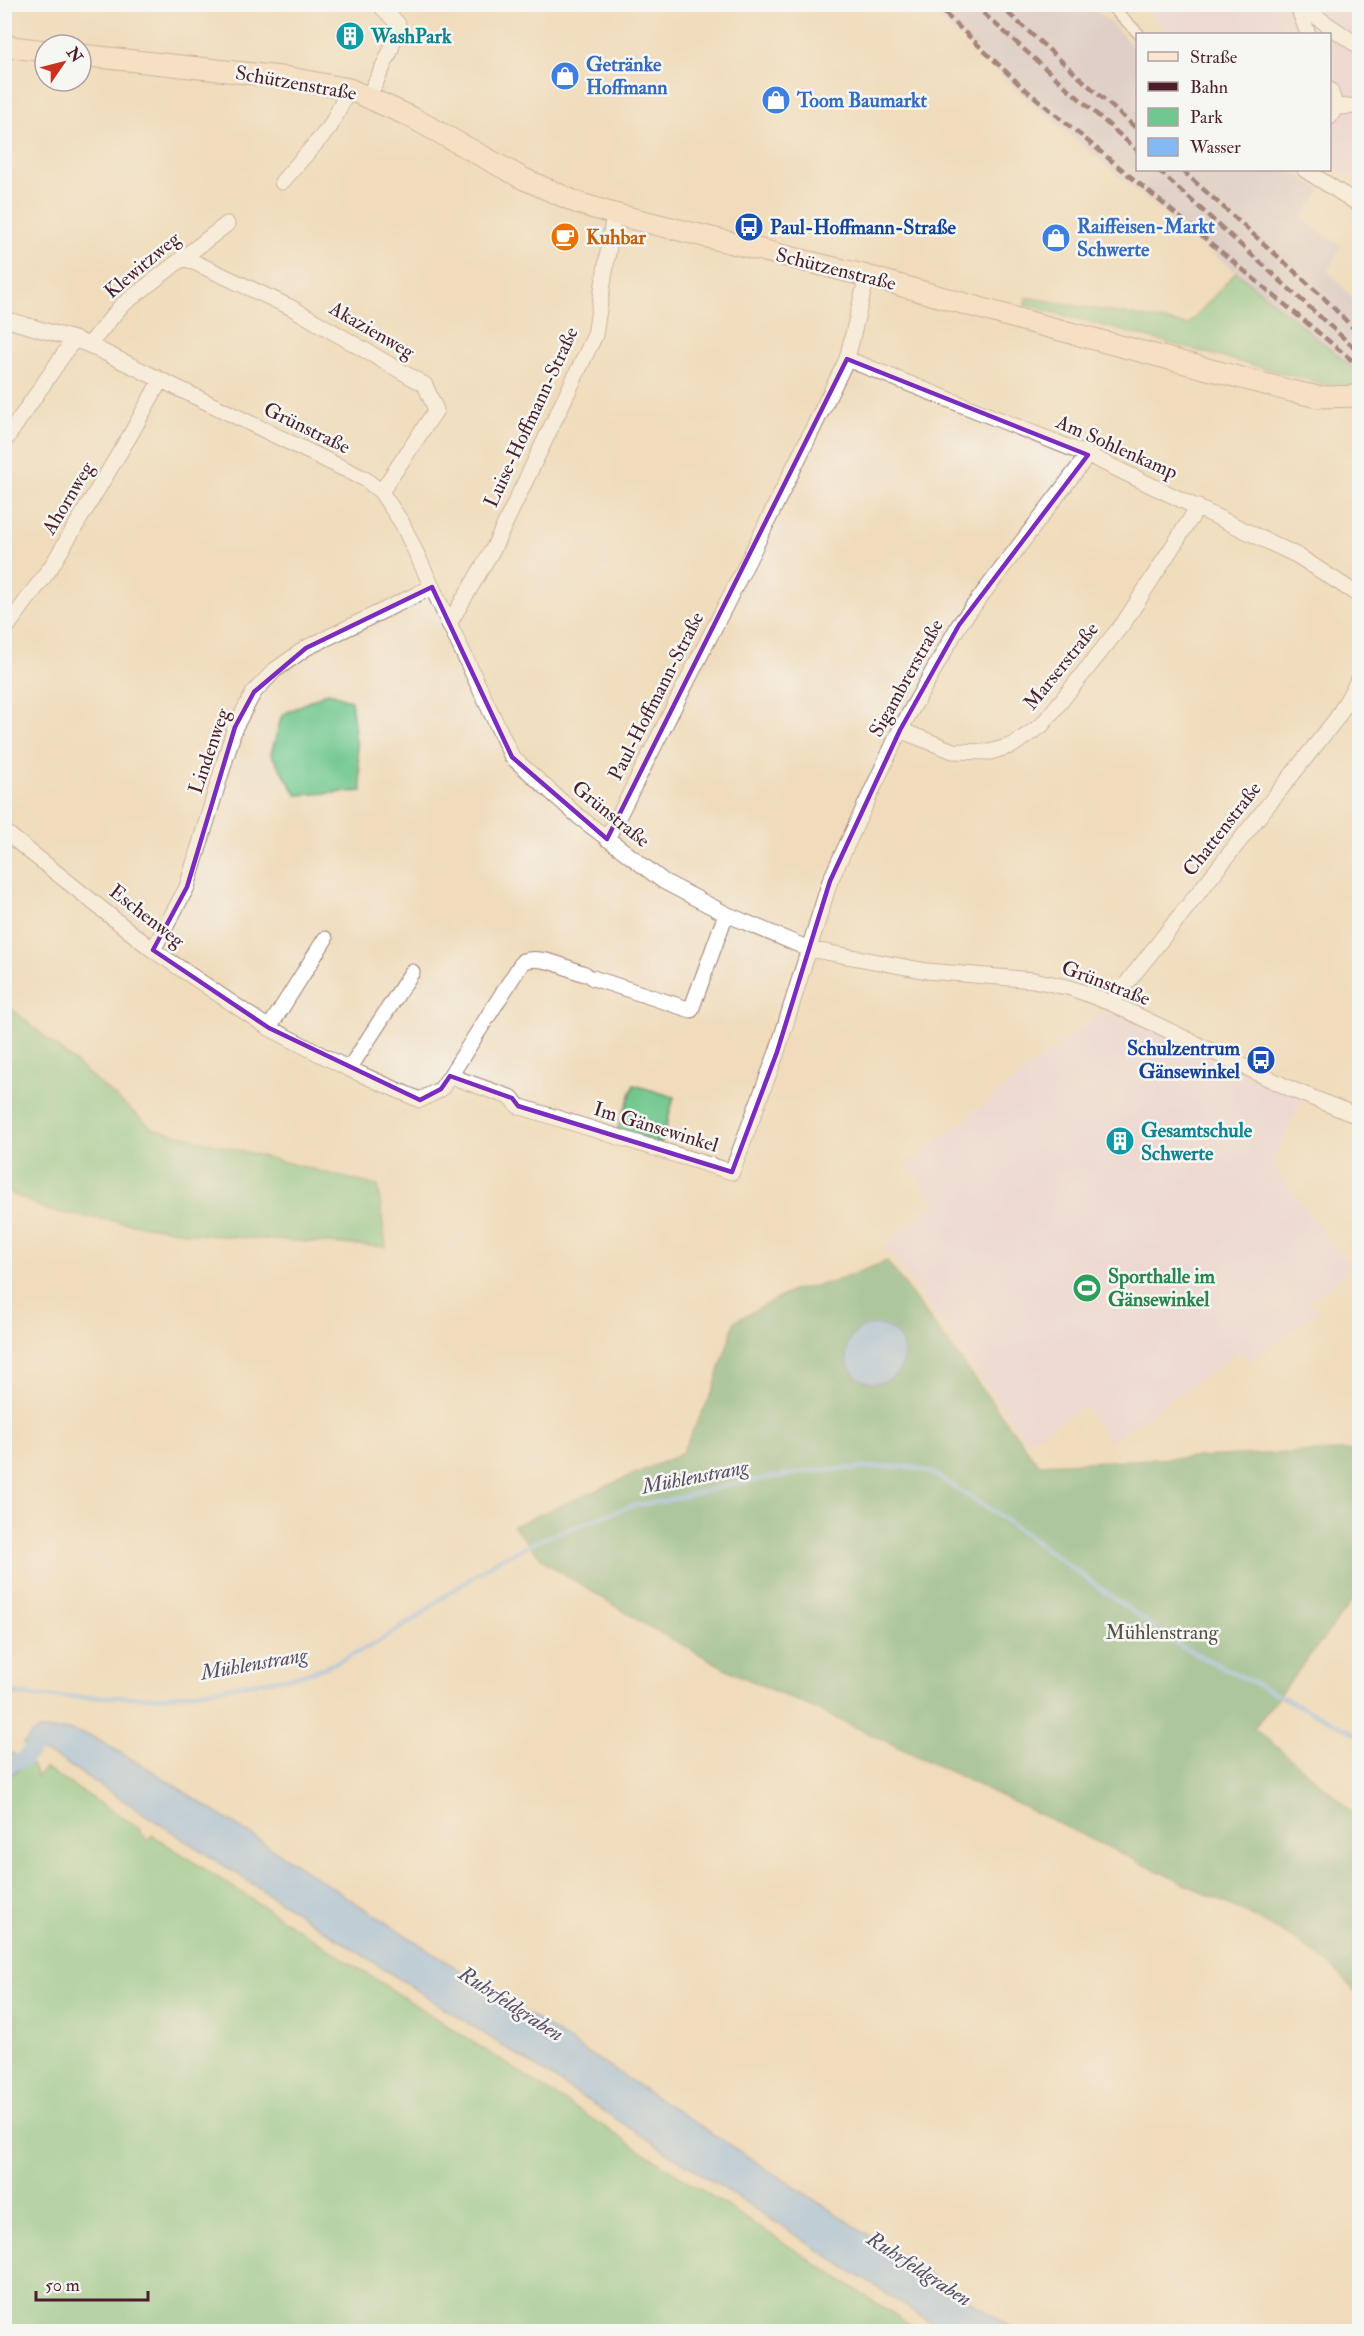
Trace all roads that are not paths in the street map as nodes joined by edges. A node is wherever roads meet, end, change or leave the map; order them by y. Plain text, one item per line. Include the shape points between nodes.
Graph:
1 (379, 4) edge
2 (1109, 4) edge
3 (1297, 4) edge
4 (1138, 33) edge
5 (1308, 33) edge
6 (4, 46) edge
7 (1359, 47) edge
8 (33, 50) edge
9 (93, 56) edge
10 (359, 92) junction
11 (1359, 106) edge
12 (1333, 112) edge
13 (1307, 171) edge
14 (282, 182) dead end
15 (1359, 205) edge
16 (614, 214) junction
17 (226, 224) dead end
18 (183, 257) junction
19 (867, 276) junction
20 (4, 319) edge
21 (74, 339) junction
22 (89, 345) junction
23 (847, 359) junction
24 (160, 381) junction
25 (1359, 396) edge
26 (4, 442) edge
27 (1088, 455) junction
28 (381, 492) junction
29 (1198, 507) junction
30 (432, 586) junction
31 (1359, 596) edge
32 (449, 624) junction
33 (4, 631) edge
34 (1359, 677) edge
35 (900, 730) junction
36 (4, 831) edge
37 (607, 839) junction
38 (726, 914) junction
39 (325, 939) dead end
40 (808, 949) junction
41 (153, 950) junction
42 (412, 972) dead end
43 (1111, 1003) junction
44 (269, 1028) junction
45 (349, 1069) junction
46 (450, 1076) junction
47 (1359, 1117) edge

1 - 10 street via 398,24 390,52
2 - 4 street
3 - 5 street
3 - 7 street
6 - 8 main road
9 - 10 main road, Schützenstraße via 290,78
10 - 14 street
10 - 16 main road, Schützenstraße via 522,178
11 - 12 street
13 - 15 street
16 - 19 main road, Schützenstraße
16 - 32 street, Luise-Hoffmann-Straße via 595,335 493,549
17 - 18 street, Klewitzweg
18 - 22 street, Klewitzweg via 121,306
18 - 28 street, Akazienweg via 292,308 425,385 436,410
19 - 23 street, Paul-Hoffmann-Straße
19 - 25 main road, Schützenstraße via 1291,391 1318,397
20 - 21 street, Grünstraße
21 - 22 street, Grünstraße
21 - 26 street
22 - 24 street, Grünstraße
23 - 27 street, Am Sohlenkamp
23 - 37 street, Paul-Hoffmann-Straße
24 - 28 street, Grünstraße via 365,479
24 - 33 street, Ahornweg via 51,567
27 - 29 street, Am Sohlenkamp
27 - 35 street, Sigambrerstraße via 958,625
28 - 30 street, Grünstraße via 402,523
29 - 31 street, Am Sohlenkamp via 1298,556
29 - 35 street, Marserstraße via 1125,621 1042,725 1013,745 990,752 953,751
30 - 32 street, Grünstraße
30 - 41 street, Lindenweg via 306,648 275,670 254,692 235,727 188,887
32 - 37 street, Grünstraße via 512,757
34 - 43 street, Chattenstraße via 1337,717
35 - 40 street, Sigambrerstraße via 830,881
36 - 41 street, Eschenweg
37 - 38 street, Grünstraße via 663,881
38 - 40 street, Grünstraße
38 - 46 street, Eschenweg via 691,1010 532,958 523,961
39 - 44 street
40 - 43 street, Grünstraße via 927,970 1033,980 1071,988
40 - 46 street, Im Gänsewinkel via 777,1052 732,1172 518,1106 512,1098
41 - 44 street, Eschenweg
42 - 45 street
43 - 47 street, Grünstraße via 1284,1086
44 - 45 street, Eschenweg
45 - 46 street, Eschenweg via 420,1100 441,1089

